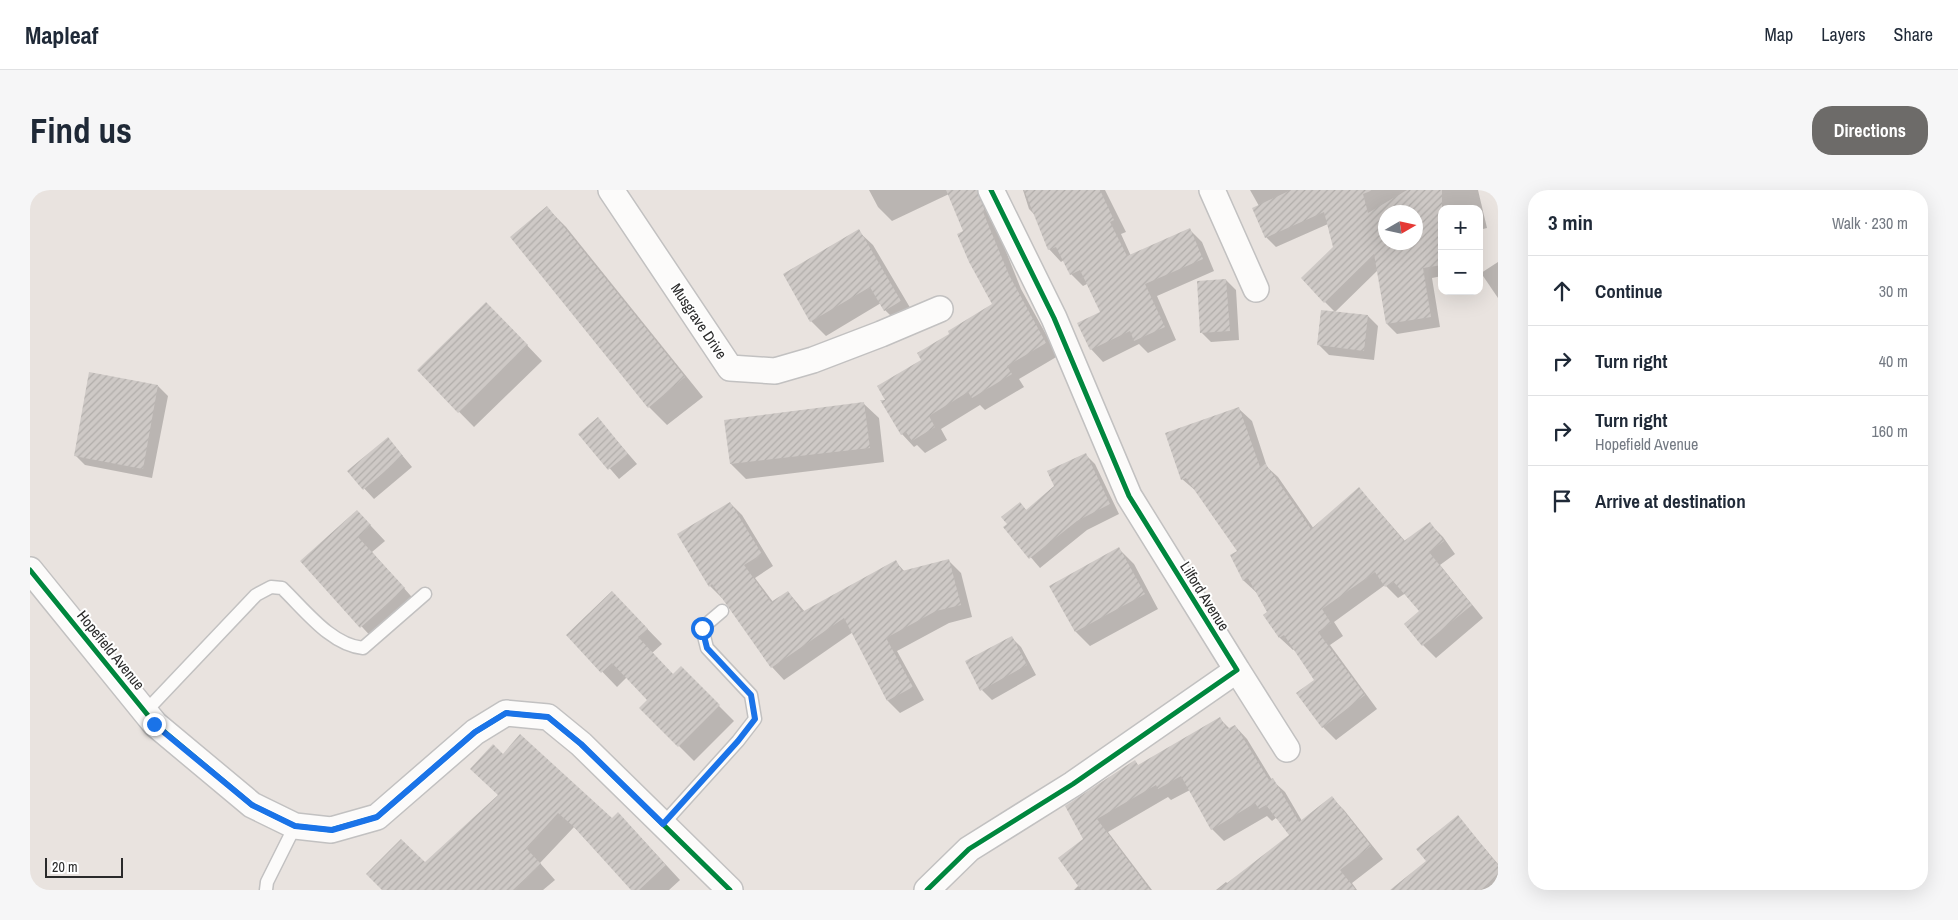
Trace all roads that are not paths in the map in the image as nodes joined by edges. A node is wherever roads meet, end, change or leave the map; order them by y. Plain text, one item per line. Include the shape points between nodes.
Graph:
1 (611, 190) edge
2 (991, 190) edge
3 (1212, 190) edge
4 (1256, 290) dead end
5 (940, 309) dead end
6 (30, 570) edge
7 (425, 594) dead end
8 (722, 611) dead end
9 (1237, 670) junction
10 (145, 712) junction
11 (1288, 749) dead end
12 (663, 824) junction
13 (295, 826) junction
14 (266, 890) edge
15 (730, 890) edge
16 (927, 890) edge

1 - 5 street, Musgrave Drive via 730,368 775,370 813,360
2 - 9 street, Lilford Avenue via 1054,318 1129,496
3 - 4 street
6 - 10 street, Hopefield Avenue
7 - 10 lane via 364,648 350,646 334,638 282,588 271,587 256,595
8 - 12 lane via 702,628 707,648 751,695 755,719
9 - 11 street, Lilford Avenue
9 - 16 street via 1073,784 969,849
10 - 13 street, Hopefield Avenue via 154,724 252,805
12 - 13 street, Hopefield Avenue via 581,744 548,717 506,713 475,732 377,817 332,830
12 - 15 street, Hopefield Avenue
13 - 14 lane

